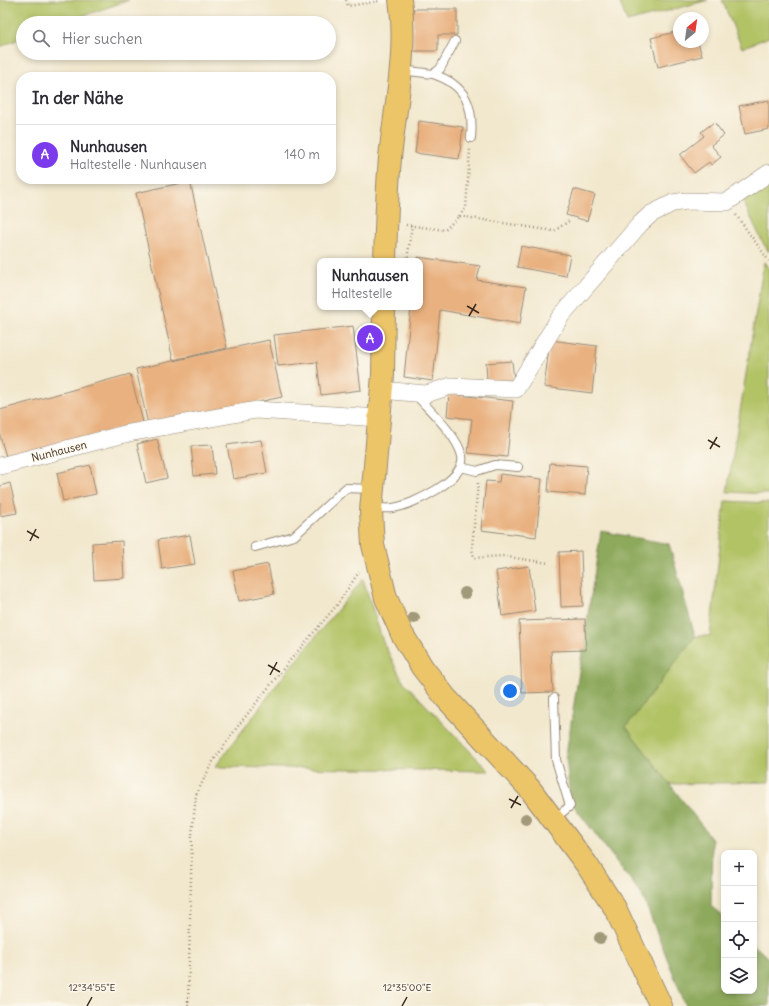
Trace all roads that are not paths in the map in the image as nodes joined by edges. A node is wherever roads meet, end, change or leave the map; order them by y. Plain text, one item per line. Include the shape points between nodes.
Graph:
1 (400, 0) edge
2 (455, 41) dead end
3 (400, 70) junction
4 (433, 74) junction
5 (471, 138) road end
6 (769, 172) edge
7 (386, 258) edge
8 (384, 310) edge
9 (381, 390) junction
10 (415, 394) junction
11 (379, 418) junction
12 (0, 466) edge
13 (461, 467) junction
14 (518, 467) dead end
15 (372, 498) junction
16 (255, 547) dead end
17 (554, 698) dead end
18 (553, 819) junction
19 (661, 1006) edge

1 - 3 main road
2 - 4 lane via 440,69
3 - 4 lane
3 - 7 main road via 390,158
4 - 5 lane via 452,83 466,97 471,111
6 - 10 street via 726,202 673,203 651,214 560,317 516,389 451,386 426,394
8 - 9 main road
9 - 10 street
9 - 11 main road
10 - 13 lane via 457,444 462,456
11 - 12 street, Nunhausen via 256,410 129,433
11 - 15 main road
13 - 14 lane via 477,471 495,465
13 - 15 lane via 449,482 414,501 394,508
15 - 16 lane via 346,488 294,536
15 - 18 main road via 373,545 386,598 402,634 422,668 446,698 530,789
17 - 18 lane via 556,760 570,806
18 - 19 main road via 615,908

